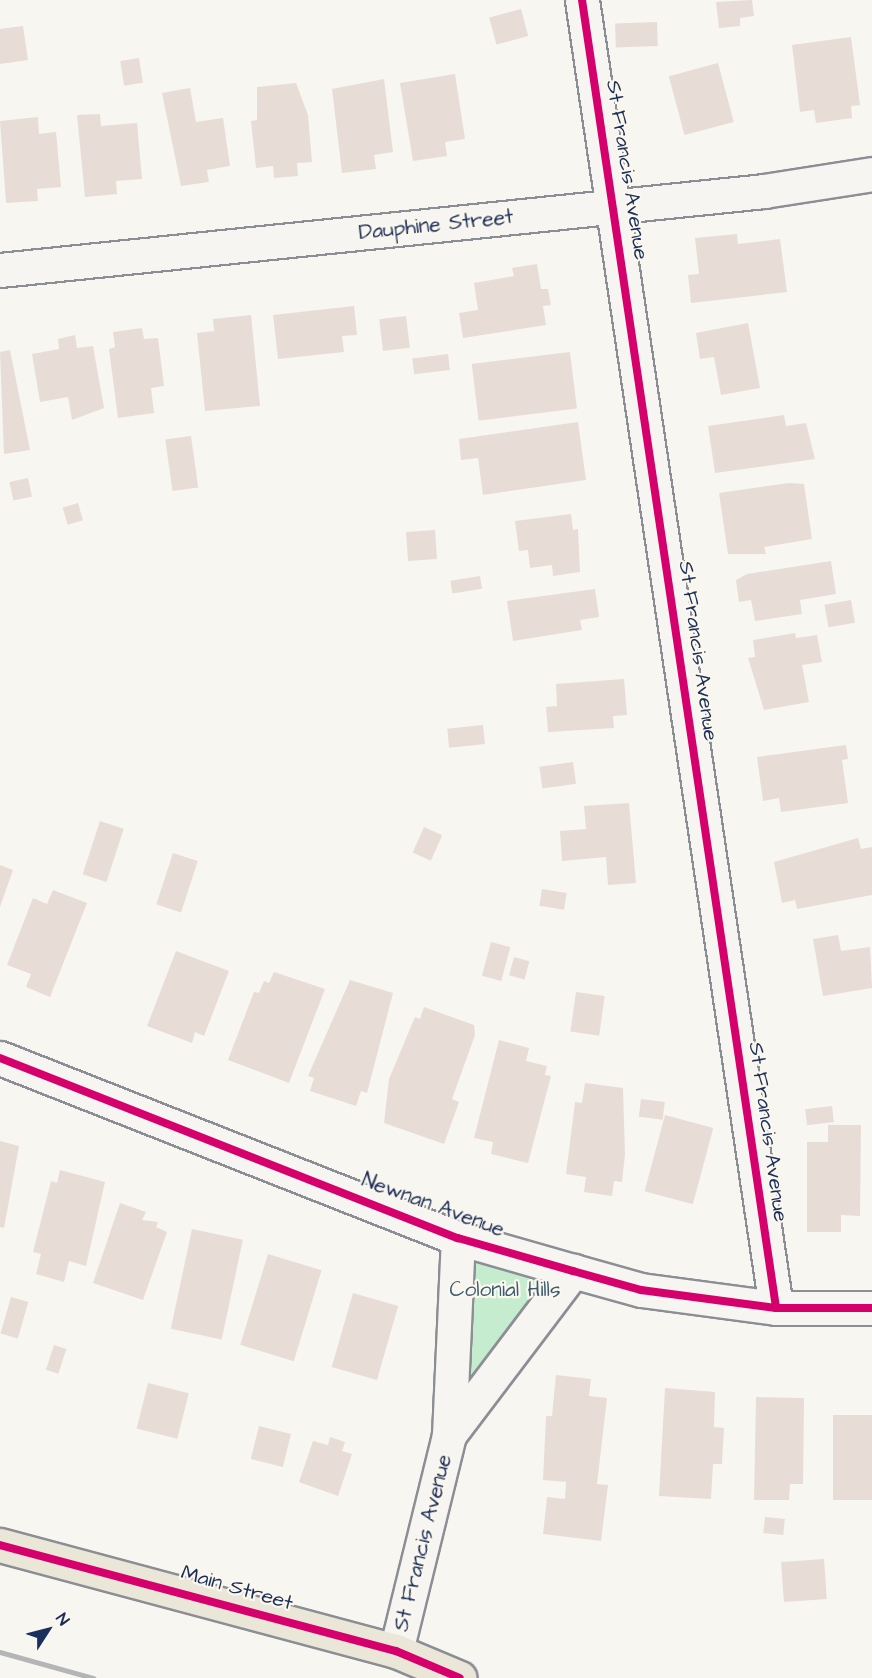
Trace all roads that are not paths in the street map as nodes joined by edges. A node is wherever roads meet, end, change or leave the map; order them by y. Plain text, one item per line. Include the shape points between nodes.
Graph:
1 (582, 0) edge
2 (872, 174) edge
3 (615, 207) junction
4 (0, 270) edge
5 (0, 1058) edge
6 (458, 1238) junction
7 (573, 1271) junction
8 (776, 1308) junction
9 (872, 1308) edge
10 (449, 1435) junction
11 (0, 1545) edge
12 (396, 1651) junction
13 (460, 1678) edge

1 - 3 street, St Francis Avenue
2 - 3 street, Dauphine Street
3 - 4 street, Dauphine Street
3 - 8 street, St Francis Avenue
5 - 6 street, Newnan Avenue
6 - 7 street, Newnan Avenue
6 - 10 street
7 - 8 street, Newnan Avenue via 641,1290
7 - 10 street
8 - 9 street, Newnan Avenue
10 - 12 street, St Francis Avenue
11 - 12 main road, Main Street
12 - 13 main road, Main Street

